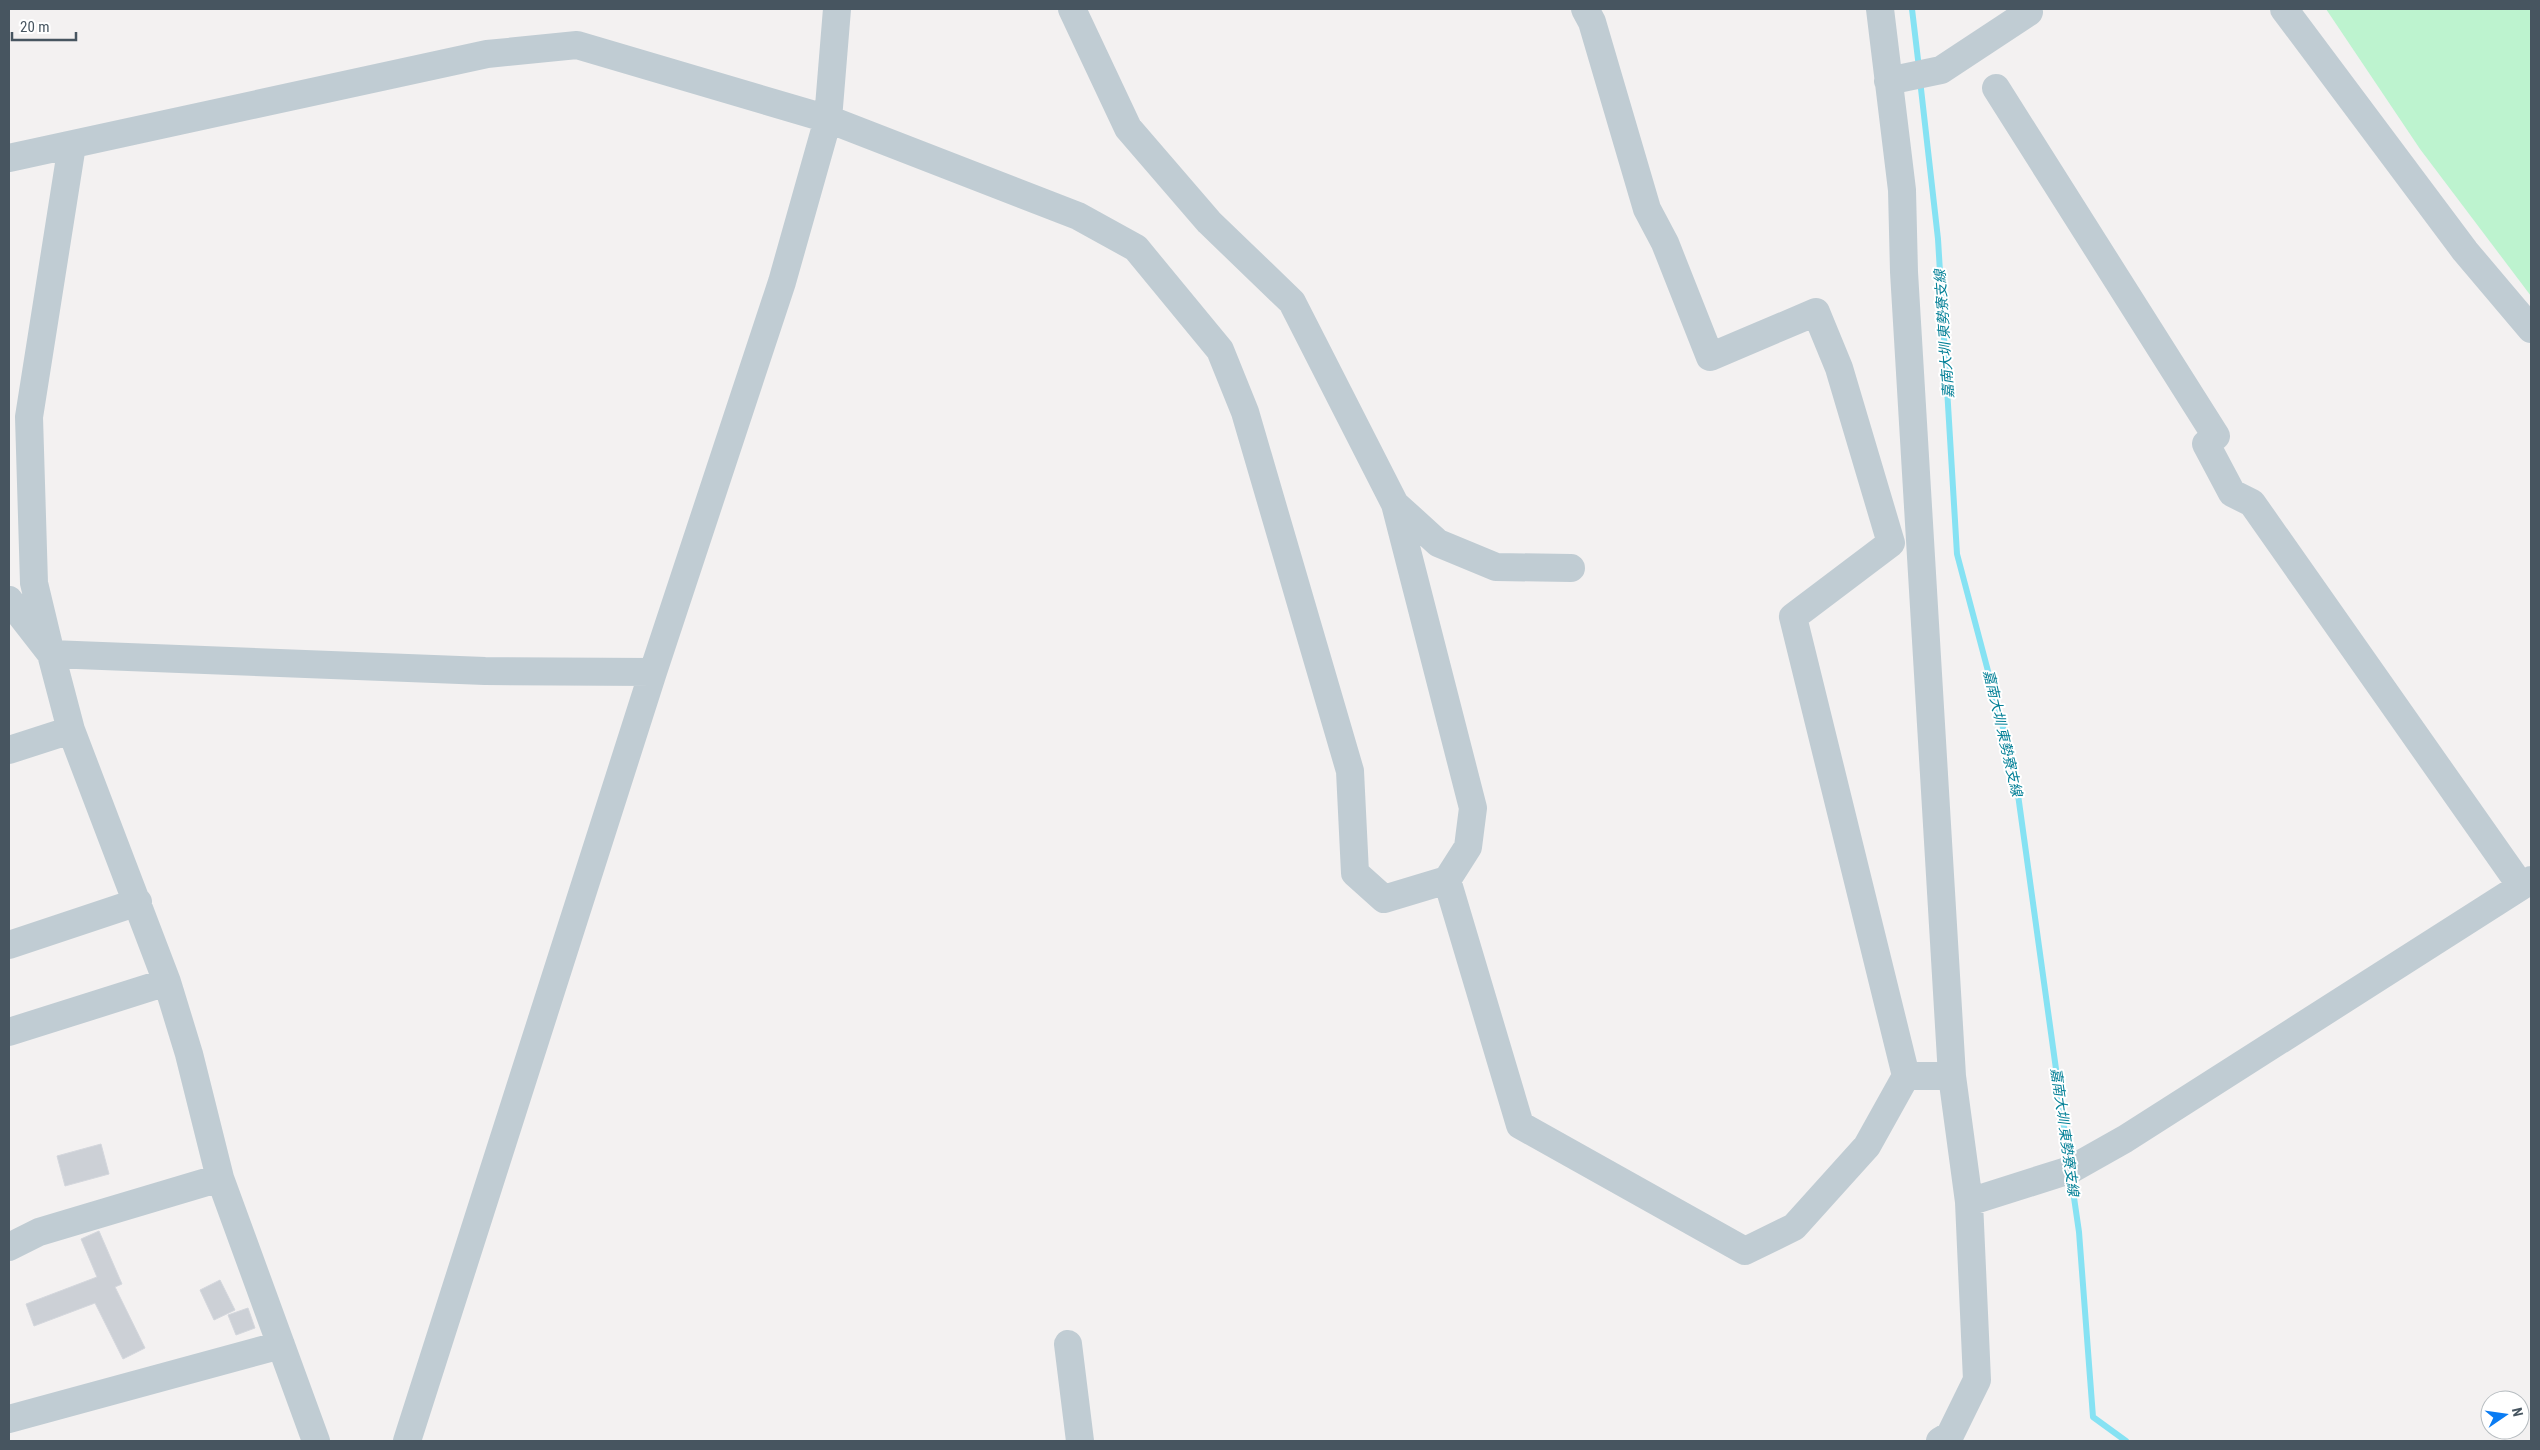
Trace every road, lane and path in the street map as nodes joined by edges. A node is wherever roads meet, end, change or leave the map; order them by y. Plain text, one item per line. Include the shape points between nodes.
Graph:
1 (837, 9) edge
2 (1072, 9) edge
3 (1585, 9) edge
4 (1880, 9) edge
5 (2284, 9) edge
6 (2029, 12) dead end
7 (1888, 81) junction
8 (1996, 88) dead end
9 (828, 119) junction
10 (72, 145) junction
11 (9, 158) edge
12 (2531, 329) edge
13 (1394, 504) junction
14 (1571, 568) dead end
15 (9, 600) edge
16 (52, 654) junction
17 (653, 672) junction
18 (70, 730) junction
19 (9, 750) edge
20 (1447, 880) junction
21 (2526, 883) edge
22 (138, 902) junction
23 (9, 945) edge
24 (167, 982) junction
25 (9, 1032) edge
26 (1906, 1076) junction
27 (1952, 1076) junction
28 (220, 1178) junction
29 (1969, 1202) junction
30 (9, 1247) edge
31 (1068, 1344) dead end
32 (281, 1345) junction
33 (9, 1419) edge
34 (316, 1441) edge
35 (407, 1441) edge
36 (1080, 1441) edge
37 (1940, 1441) edge

1 - 9 street
2 - 13 street via 1128,128 1209,222 1292,302
3 - 26 street via 1592,22 1647,209 1666,243 1710,357 1816,312 1842,377 1891,543 1793,617
4 - 7 street
5 - 12 street via 2465,250
6 - 7 street via 1941,70
7 - 27 street via 1902,190 1904,282
8 - 21 street via 2216,436 2206,444 2232,493 2252,503
9 - 10 street via 577,46 487,54
9 - 17 street via 782,282
9 - 20 street via 1078,216 1136,248 1220,350 1245,412 1350,771 1355,873 1384,899
10 - 11 street
10 - 16 street via 29,416 34,583
13 - 14 street via 1438,543 1496,567
13 - 20 street via 1473,808 1468,847
15 - 16 street
16 - 17 street via 485,671
16 - 18 street
17 - 35 street
18 - 19 street
18 - 22 street
20 - 26 street via 1520,1125 1746,1251 1794,1227 1867,1146
21 - 29 street via 2078,1166
22 - 23 street
22 - 24 street
24 - 25 street
24 - 28 street
26 - 27 street
27 - 29 street
28 - 30 street via 40,1232
28 - 32 street
29 - 37 street via 1977,1380 1950,1435
31 - 36 street
32 - 33 street
32 - 34 street

